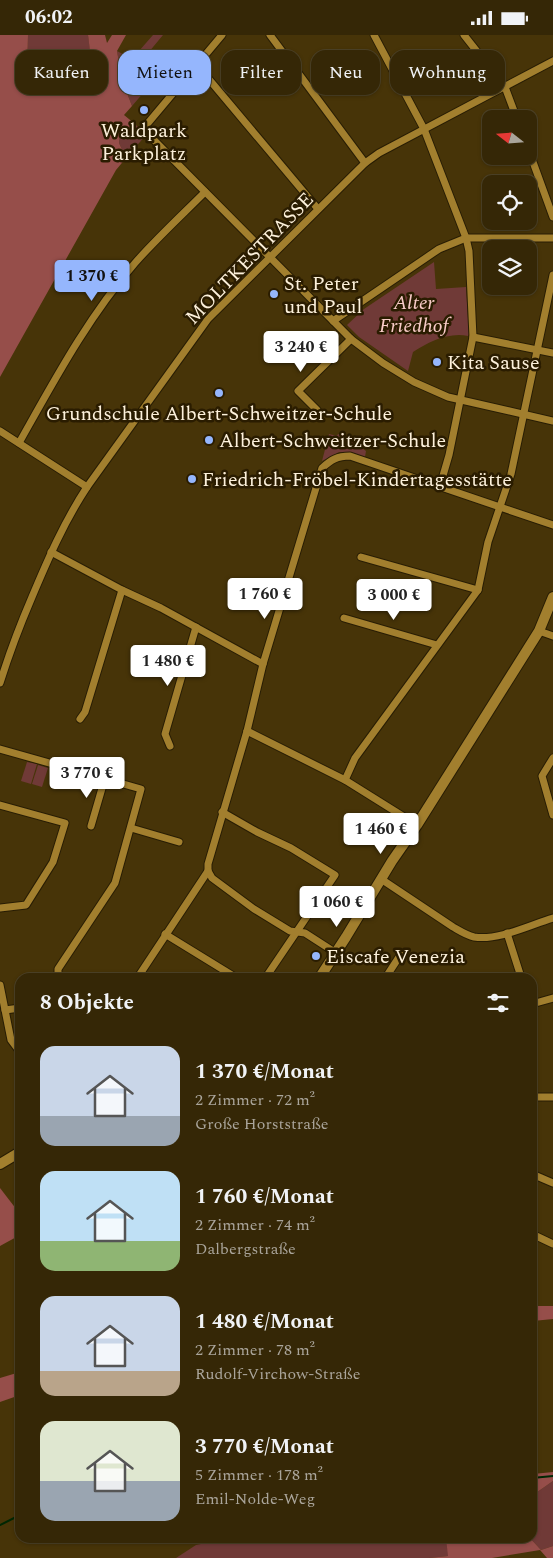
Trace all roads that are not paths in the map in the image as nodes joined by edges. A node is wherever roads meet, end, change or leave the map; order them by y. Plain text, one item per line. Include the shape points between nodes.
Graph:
1 (222, 35) edge
2 (270, 35) edge
3 (375, 35) edge
4 (464, 35) edge
5 (210, 50) edge
6 (476, 50) edge
7 (553, 61) edge
8 (211, 82) edge
9 (505, 87) joint
10 (172, 95) edge
11 (490, 95) edge
12 (514, 110) edge
13 (424, 129) junction
14 (365, 163) junction
15 (534, 165) edge
16 (206, 192) junction
17 (318, 209) junction
18 (553, 217) edge
19 (466, 238) junction
20 (553, 238) edge
21 (271, 257) junction
22 (553, 275) edge
23 (333, 321) junction
24 (474, 337) junction
25 (351, 339) junction
26 (538, 350) junction
27 (553, 353) edge
28 (460, 401) junction
29 (317, 410) dead end
30 (524, 415) junction
31 (553, 421) edge
32 (0, 431) edge
33 (19, 443) junction
34 (440, 486) junction
35 (86, 487) junction
36 (500, 507) junction
37 (553, 525) edge
38 (51, 552) junction
39 (362, 557) dead end
40 (122, 590) junction
41 (478, 590) junction
42 (553, 597) edge
43 (344, 618) dead end
44 (196, 627) junction
45 (539, 631) junction
46 (553, 636) edge
47 (438, 645) junction
48 (263, 664) junction
49 (2, 671) edge
50 (0, 683) edge
51 (80, 719) dead end
52 (247, 731) junction
53 (170, 746) dead end
54 (0, 749) edge
55 (553, 758) edge
56 (105, 778) junction
57 (344, 780) junction
58 (0, 805) edge
59 (222, 812) junction
60 (553, 815) edge
61 (91, 825) dead end
62 (416, 825) junction
63 (131, 828) junction
64 (179, 842) dead end
65 (208, 871) junction
66 (381, 879) junction
67 (0, 909) edge
68 (553, 918) edge
69 (298, 932) junction
70 (507, 933) junction
71 (165, 934) junction
72 (336, 953) junction
73 (401, 954) dead end
74 (58, 973) edge
75 (141, 973) edge
76 (228, 973) edge
77 (269, 973) edge
78 (323, 973) edge
79 (389, 973) edge
80 (520, 973) edge
81 (0, 985) edge
82 (553, 998) edge
83 (537, 1003) edge
84 (15, 1009) edge
85 (5, 1010) junction
86 (15, 1045) edge
87 (537, 1097) edge
88 (553, 1097) edge
89 (15, 1155) edge
90 (0, 1164) edge
91 (537, 1176) edge
92 (553, 1183) edge
93 (537, 1236) edge
94 (553, 1244) edge

1 - 5 street
2 - 14 street
3 - 13 street
4 - 6 street
7 - 9 street, MOLTKESTRASSE
8 - 17 street
9 - 12 street
10 - 16 street via 144,129
11 - 13 street, MOLTKESTRASSE
13 - 14 street, MOLTKESTRASSE
13 - 19 street
14 - 17 street, MOLTKESTRASSE
15 - 18 street
16 - 21 street
16 - 33 street via 135,263 88,324
17 - 21 street, MOLTKESTRASSE
19 - 20 street
19 - 23 street via 439,249
19 - 24 street
21 - 23 street
21 - 35 street, MOLTKESTRASSE via 208,319
22 - 26 street
23 - 25 street
24 - 26 street
24 - 28 street
25 - 28 street via 414,382
25 - 29 street via 298,391
26 - 27 street
26 - 30 street
28 - 30 street
28 - 34 street
30 - 31 street
30 - 36 street
32 - 33 street
33 - 35 street
34 - 36 street
34 - 48 street via 350,457 332,459 322,468
35 - 38 street, MOLTKESTRASSE
36 - 37 street
36 - 41 street via 488,542
38 - 40 street
38 - 49 street, MOLTKESTRASSE
39 - 41 street
40 - 44 street
40 - 51 street via 85,712
41 - 47 street
42 - 45 street
43 - 47 street
44 - 48 street
44 - 53 street via 165,734
45 - 46 street
45 - 62 street
47 - 57 street via 355,758
48 - 52 street
49 - 50 street, MOLTKESTRASSE
52 - 57 street
52 - 59 street
54 - 56 street
55 - 60 street via 542,776
56 - 61 street
56 - 63 street via 141,789
57 - 62 street
58 - 67 street via 65,823 53,862 26,905
59 - 65 street via 209,854
59 - 69 street via 335,875
62 - 66 street
63 - 64 street
63 - 74 street via 115,883
65 - 69 street via 212,878 254,909 290,931
65 - 71 street
66 - 70 street via 464,934 482,937
66 - 72 street
68 - 70 street
69 - 72 street via 305,933
69 - 77 street
70 - 80 street
71 - 75 street
71 - 76 street
72 - 78 street
73 - 79 street
81 - 85 street
82 - 83 street
84 - 85 street
85 - 86 street
87 - 88 street
89 - 90 street
91 - 92 street
93 - 94 street

